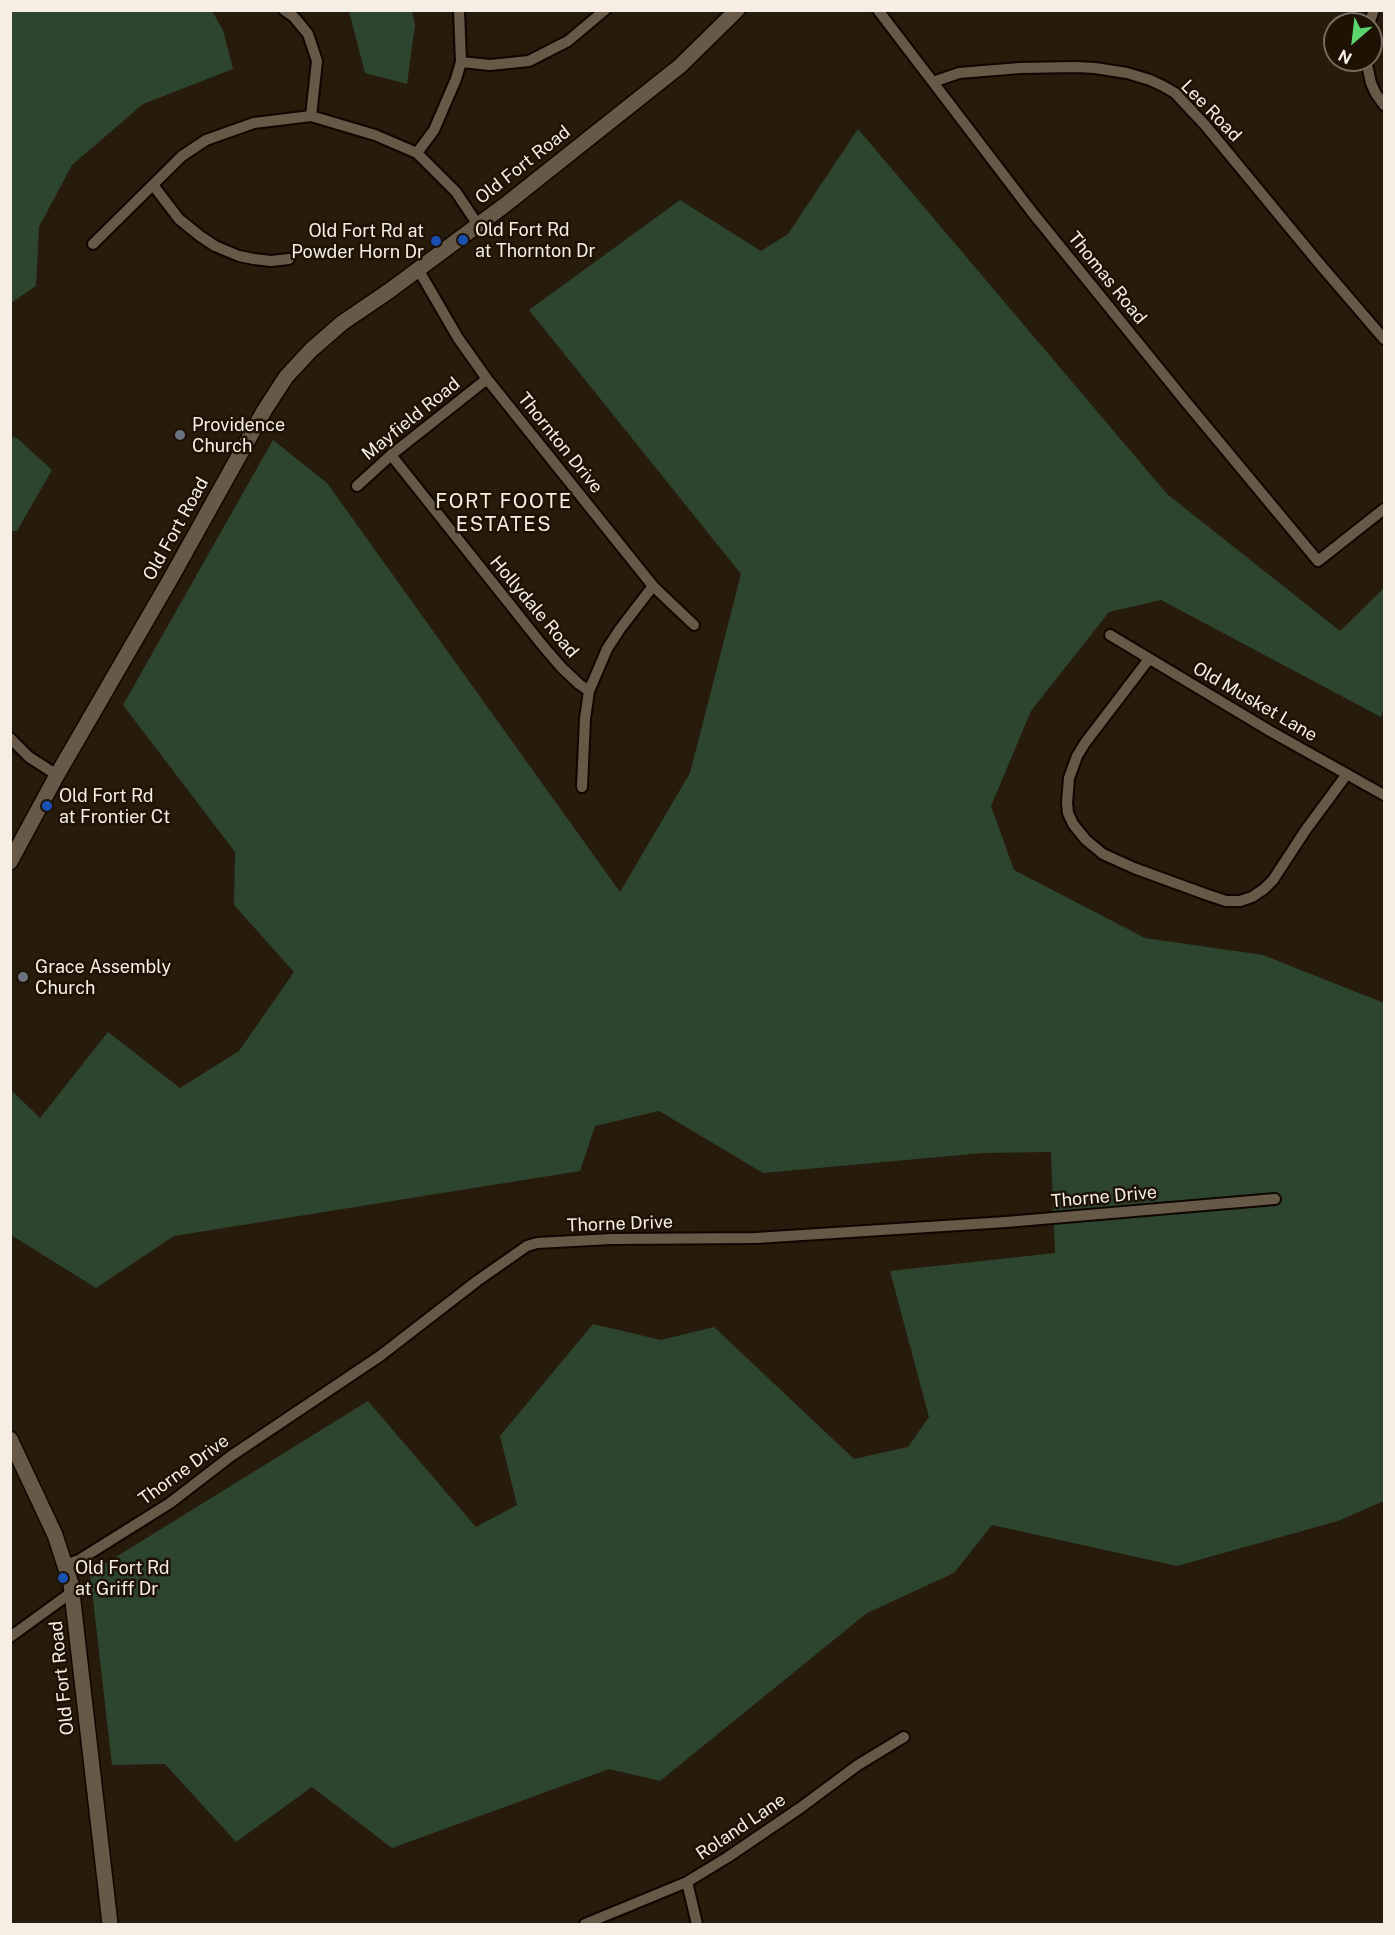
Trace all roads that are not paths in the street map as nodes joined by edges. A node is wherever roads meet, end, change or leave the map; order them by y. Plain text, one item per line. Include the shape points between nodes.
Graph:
1 (284, 10) edge
2 (459, 10) edge
3 (605, 10) edge
4 (737, 10) edge
5 (878, 10) edge
6 (461, 62) junction
7 (1369, 72) edge
8 (933, 82) junction
9 (1384, 105) edge
10 (311, 116) junction
11 (417, 153) junction
12 (153, 185) junction
13 (478, 225) junction
14 (93, 244) dead end
15 (289, 259) dead end
16 (418, 269) junction
17 (1384, 339) edge
18 (487, 378) junction
19 (391, 455) junction
20 (357, 486) dead end
21 (1384, 508) edge
22 (653, 586) junction
23 (694, 625) dead end
24 (1110, 635) dead end
25 (1149, 659) junction
26 (589, 691) junction
27 (10, 738) edge
28 (1347, 774) junction
29 (57, 775) junction
30 (582, 787) dead end
31 (1384, 795) edge
32 (10, 862) edge
33 (1275, 1199) dead end
34 (10, 1439) edge
35 (66, 1565) junction
36 (72, 1592) junction
37 (10, 1637) edge
38 (904, 1737) dead end
39 (687, 1882) junction
40 (110, 1924) edge
41 (585, 1924) edge
42 (698, 1924) edge

1 - 10 street via 308,34 317,61
2 - 6 street
3 - 6 street via 568,41 529,61 490,65
4 - 13 main road, Old Fort Road via 680,66
5 - 8 street, Thomas Road
6 - 11 street via 434,130
7 - 9 street
8 - 17 street, Lee Road via 959,73 1095,68 1127,73 1163,86 1205,124
8 - 21 street, Thomas Road via 1040,221 1318,561
10 - 11 street via 375,135
10 - 12 street via 254,123 206,140 182,156
11 - 13 street via 456,192
12 - 14 street
12 - 15 street via 179,219 215,246 254,259
13 - 16 main road, Old Fort Road
16 - 18 street, Thornton Drive via 458,338
16 - 29 main road, Old Fort Road via 326,337 278,389
18 - 19 street, Mayfield Road
18 - 22 street, Thornton Drive
19 - 20 street, Mayfield Road
19 - 26 street, Hollydale Road via 543,646
22 - 23 street, Thornton Drive
22 - 26 street via 614,639
24 - 25 street, Old Musket Lane
25 - 28 street, Old Musket Lane
25 - 28 street via 1085,743 1070,778 1067,803 1071,819 1086,840 1103,854 1205,894 1240,901 1252,897 1273,880
26 - 30 street
27 - 29 street via 29,758
28 - 31 street, Old Musket Lane
29 - 32 main road, Old Fort Road
33 - 35 street, Thorne Drive via 756,1238 611,1239 527,1246 380,1356 231,1456 170,1503
34 - 35 main road, Old Fort Road
35 - 36 main road, Old Fort Road
36 - 37 street
36 - 40 main road, Old Fort Road
38 - 39 street, Roland Lane
39 - 41 street, Roland Lane
39 - 42 street

